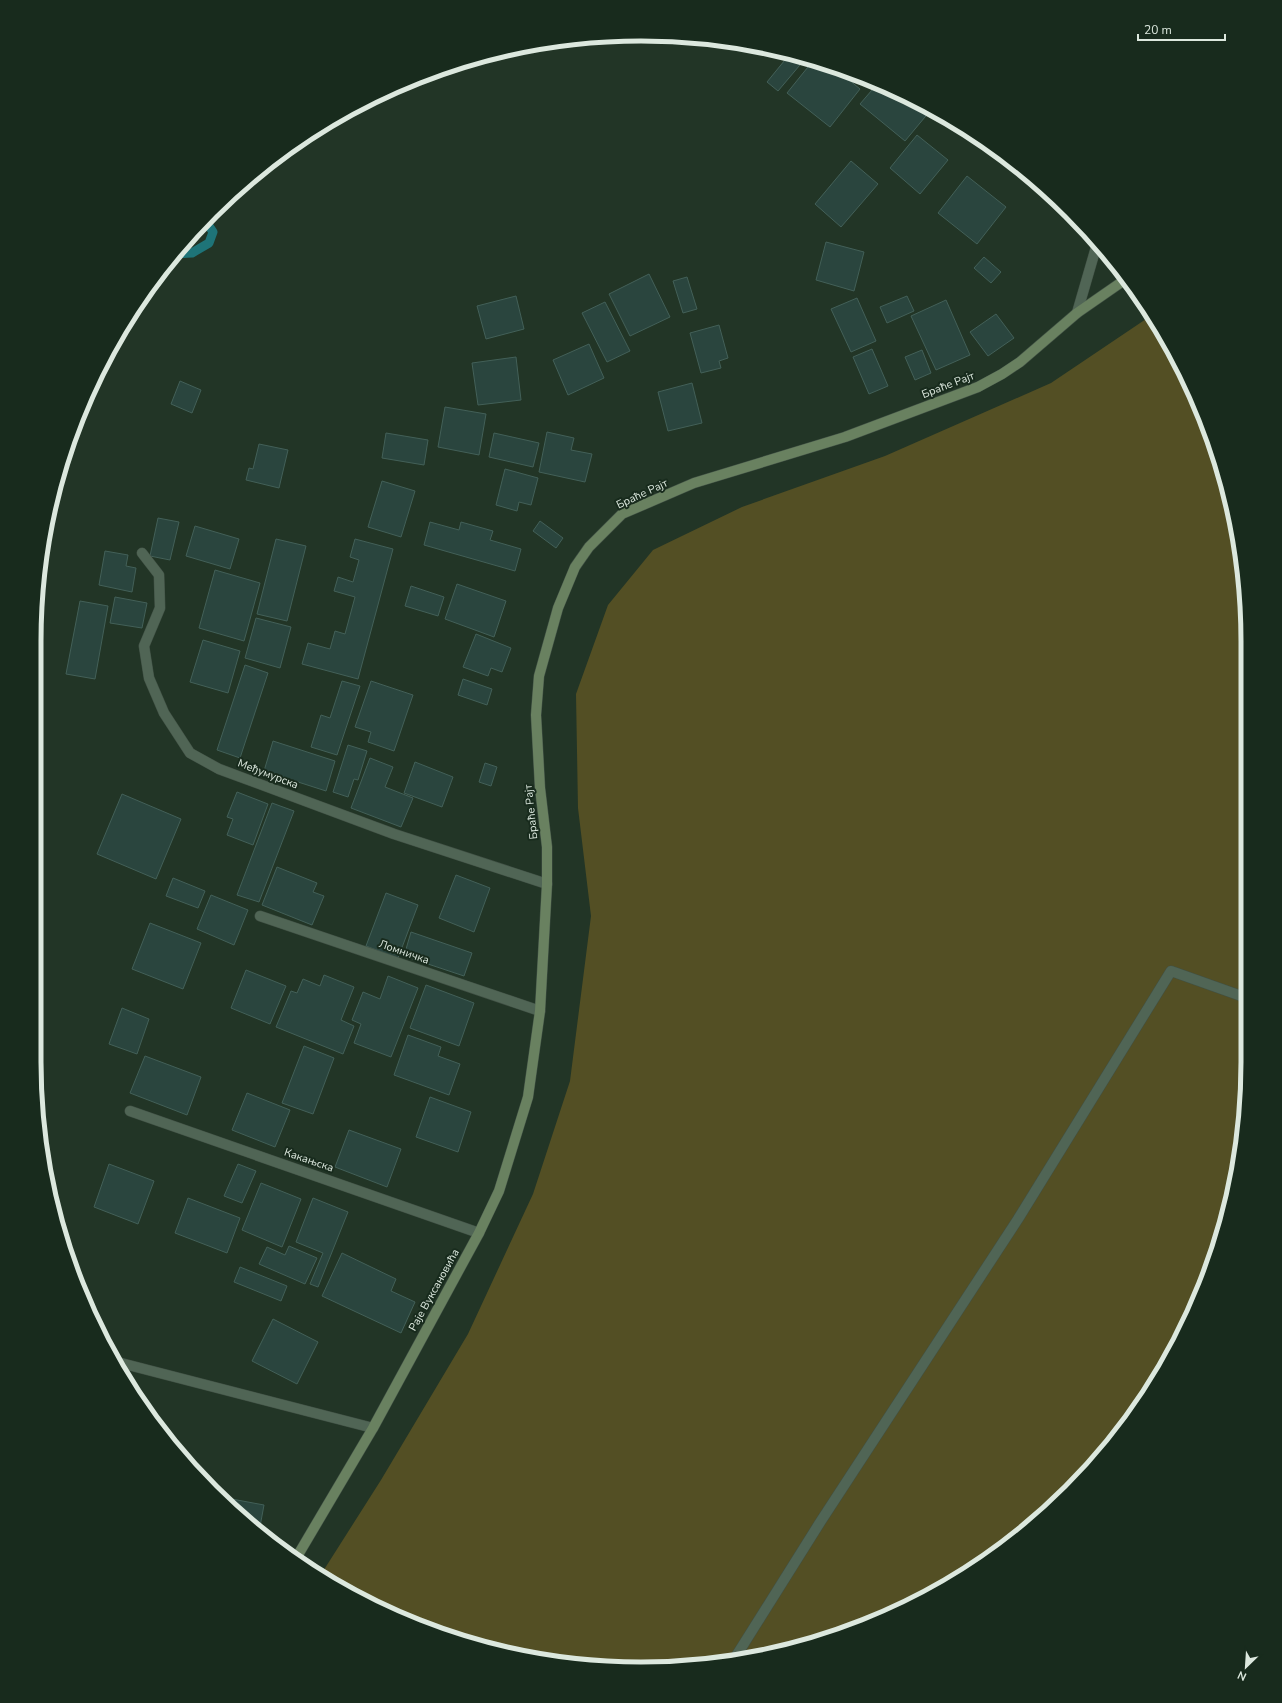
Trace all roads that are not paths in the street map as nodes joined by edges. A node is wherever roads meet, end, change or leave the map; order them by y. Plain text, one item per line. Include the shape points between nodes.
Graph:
1 (1095, 249) edge
2 (1121, 282) edge
3 (1077, 313) junction
4 (142, 553) dead end
5 (548, 884) junction
6 (260, 916) dead end
7 (1241, 996) edge
8 (540, 1010) junction
9 (130, 1111) dead end
10 (479, 1233) junction
11 (122, 1363) edge
12 (373, 1428) junction
13 (298, 1554) edge
14 (738, 1654) edge

1 - 3 street
2 - 3 street, Браће Рајт
3 - 5 street, Браће Рајт via 1020,362 978,387 844,437 694,484 622,514 589,547 575,567 558,608 539,676 536,715
4 - 5 street, Међумурска via 159,575 160,608 144,646 149,678 164,713 190,753 219,769 394,834
5 - 8 street, Браће Рајт
6 - 8 street, Ломничка
7 - 14 street via 1171,971 1018,1219
8 - 10 street, Раје Вуксановића via 528,1097 499,1191
9 - 10 street, Какањска
10 - 12 street, Раје Вуксановића
11 - 12 street
12 - 13 street, Раје Вуксановића

